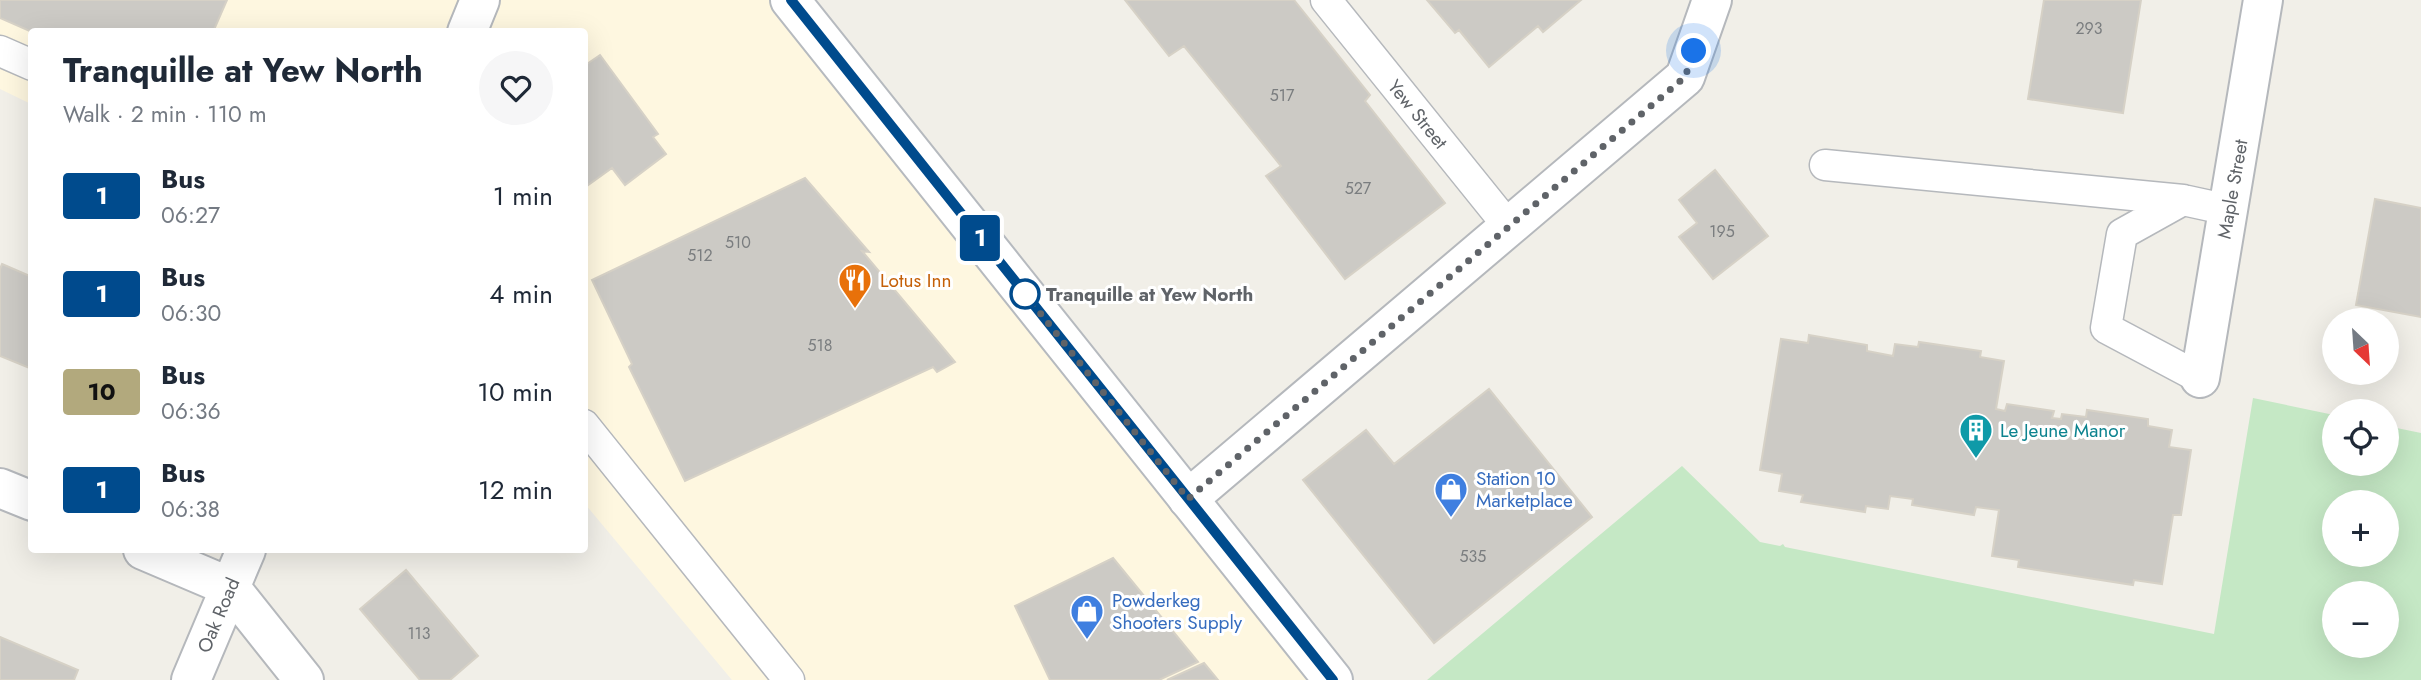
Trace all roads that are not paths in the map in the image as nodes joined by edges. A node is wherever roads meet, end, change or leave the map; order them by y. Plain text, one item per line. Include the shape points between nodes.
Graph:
1 (480, 0) edge
2 (790, 0) edge
3 (1326, 0) edge
4 (1712, 0) edge
5 (2263, 0) edge
6 (469, 28) edge
7 (0, 51) edge
8 (28, 63) edge
9 (1825, 165) dead end
10 (2183, 200) junction
11 (2229, 210) junction
12 (1509, 228) junction
13 (2200, 378) joint
14 (588, 430) edge
15 (0, 488) edge
16 (28, 499) edge
17 (1188, 499) junction
18 (150, 553) edge
19 (245, 553) edge
20 (230, 587) junction
21 (191, 680) edge
22 (304, 680) edge
23 (789, 680) edge
24 (1333, 680) edge

1 - 6 street
2 - 17 street
3 - 12 lane, Yew Street
4 - 12 street via 1685,77
5 - 11 street, Maple Street
7 - 8 lane
9 - 10 lane
10 - 11 lane
10 - 13 lane via 2122,233 2106,328
11 - 13 street, Maple Street
12 - 17 street
14 - 23 lane
15 - 16 street
17 - 24 street
18 - 20 street
19 - 20 street, Oak Road
20 - 21 street, Oak Road
20 - 22 street

